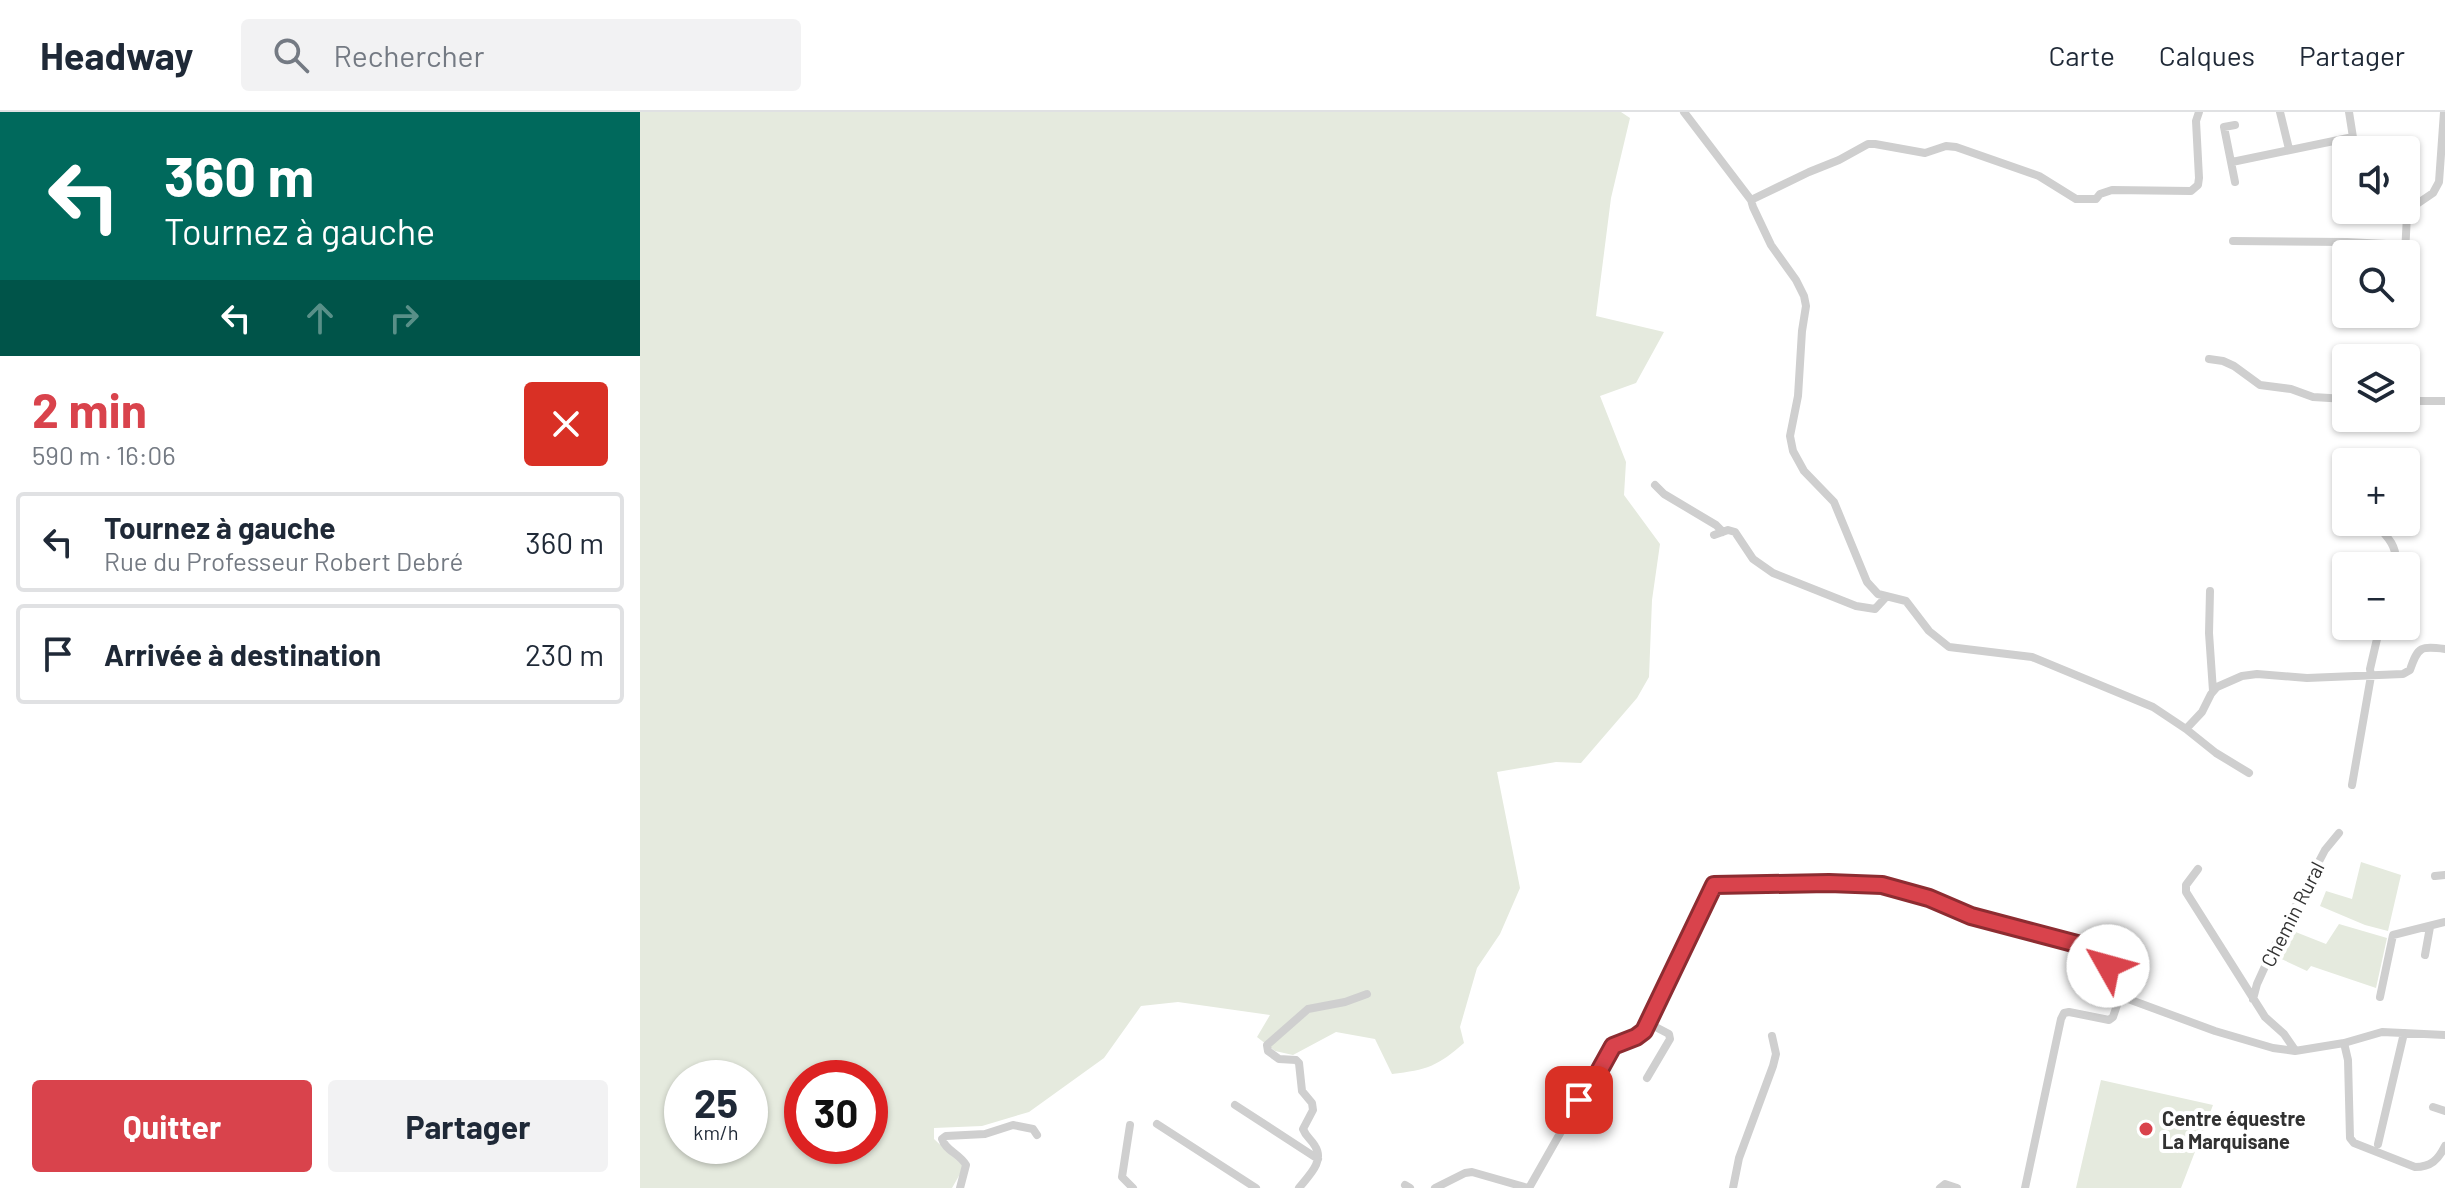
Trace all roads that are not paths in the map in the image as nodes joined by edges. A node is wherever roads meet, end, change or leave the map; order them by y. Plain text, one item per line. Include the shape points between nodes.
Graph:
1 (1684, 112) edge
2 (2199, 112) edge
3 (2280, 112) edge
4 (2349, 112) edge
5 (2444, 112) edge
6 (2235, 125) dead end
7 (2353, 136) edge
8 (2332, 141) edge
9 (2289, 149) junction
10 (2232, 162) junction
11 (2235, 182) dead end
12 (1751, 200) junction
13 (2406, 240) edge
14 (2233, 241) dead end
15 (2332, 242) edge
16 (2209, 359) dead end
17 (2332, 398) edge
18 (2420, 401) edge
19 (2445, 401) edge
20 (1655, 485) dead end
21 (2210, 591) dead end
22 (1886, 597) junction
23 (2377, 640) edge
24 (2445, 649) edge
25 (2371, 676) junction
26 (2213, 691) junction
27 (2186, 729) junction
28 (2249, 773) dead end
29 (2352, 785) dead end
30 (2339, 833) dead end
31 (2198, 869) dead end
32 (2445, 875) edge
33 (2435, 876) dead end
34 (2445, 922) edge
35 (2430, 927) junction
36 (2425, 955) dead end
37 (1367, 994) dead end
38 (2120, 996) junction
39 (2380, 997) dead end
40 (2253, 999) junction
41 (1648, 1023) junction
42 (2404, 1033) junction
43 (2445, 1035) edge
44 (1772, 1036) dead end
45 (2344, 1043) junction
46 (2295, 1051) junction
47 (1647, 1078) dead end
48 (1235, 1105) dead end
49 (2433, 1107) dead end
50 (2445, 1111) edge
51 (1157, 1124) dead end
52 (1130, 1125) dead end
53 (1037, 1135) dead end
54 (2378, 1144) dead end
55 (2445, 1146) edge
56 (1318, 1159) junction
57 (960, 1188) edge
58 (1133, 1188) edge
59 (1256, 1188) edge
60 (1299, 1188) edge
61 (1435, 1188) edge
62 (1531, 1188) edge
63 (1733, 1188) edge
64 (1940, 1188) edge
65 (1957, 1188) edge
66 (2025, 1188) edge

1 - 12 street
2 - 12 street via 2199,178 2191,191 2112,190 2096,199 2076,199 2039,176 1956,147 1925,153 1868,144
3 - 9 street
4 - 7 street
5 - 13 street via 2439,182 2407,215
6 - 10 street via 2224,127
8 - 9 street
9 - 10 street
10 - 11 street
12 - 22 street via 1806,306 1790,436 1793,451 1834,502 1867,582
14 - 15 street
16 - 17 street via 2234,366 2260,385
18 - 19 street
20 - 22 street via 1716,525 1718,534 1735,532 1753,559 1773,573 1868,610 1879,607
21 - 26 street
22 - 27 street via 1906,601 1949,647 2032,657 2153,707
23 - 25 street
24 - 25 street via 2421,648 2407,673
25 - 26 street via 2257,674
25 - 29 street
26 - 27 street
27 - 28 street
30 - 40 street, Chemin Rural via 2272,951
31 - 40 street via 2186,892
32 - 33 street
34 - 35 street
35 - 36 street
35 - 39 street via 2393,935
37 - 56 street via 1308,1009 1267,1045 1273,1056 1299,1063 1302,1091 1313,1110 1303,1129 1318,1150
38 - 41 street via 2106,957 2096,949 1971,916 1904,890 1829,883 1714,885
38 - 46 street via 2215,1031
38 - 66 street via 2109,1020 2069,1012 2061,1019
40 - 46 street
41 - 47 street via 1670,1039
41 - 62 street via 1636,1037 1608,1052
42 - 43 street
42 - 45 street via 2382,1032
42 - 54 street
44 - 63 street via 1773,1066
45 - 46 street
45 - 55 street via 2354,1143 2415,1167 2429,1165
48 - 56 street
49 - 50 street
51 - 59 street
52 - 58 street via 1122,1177
53 - 57 street via 1013,1125 985,1134 946,1136 943,1143 966,1165
56 - 60 street
61 - 62 street via 1472,1172
64 - 65 street

